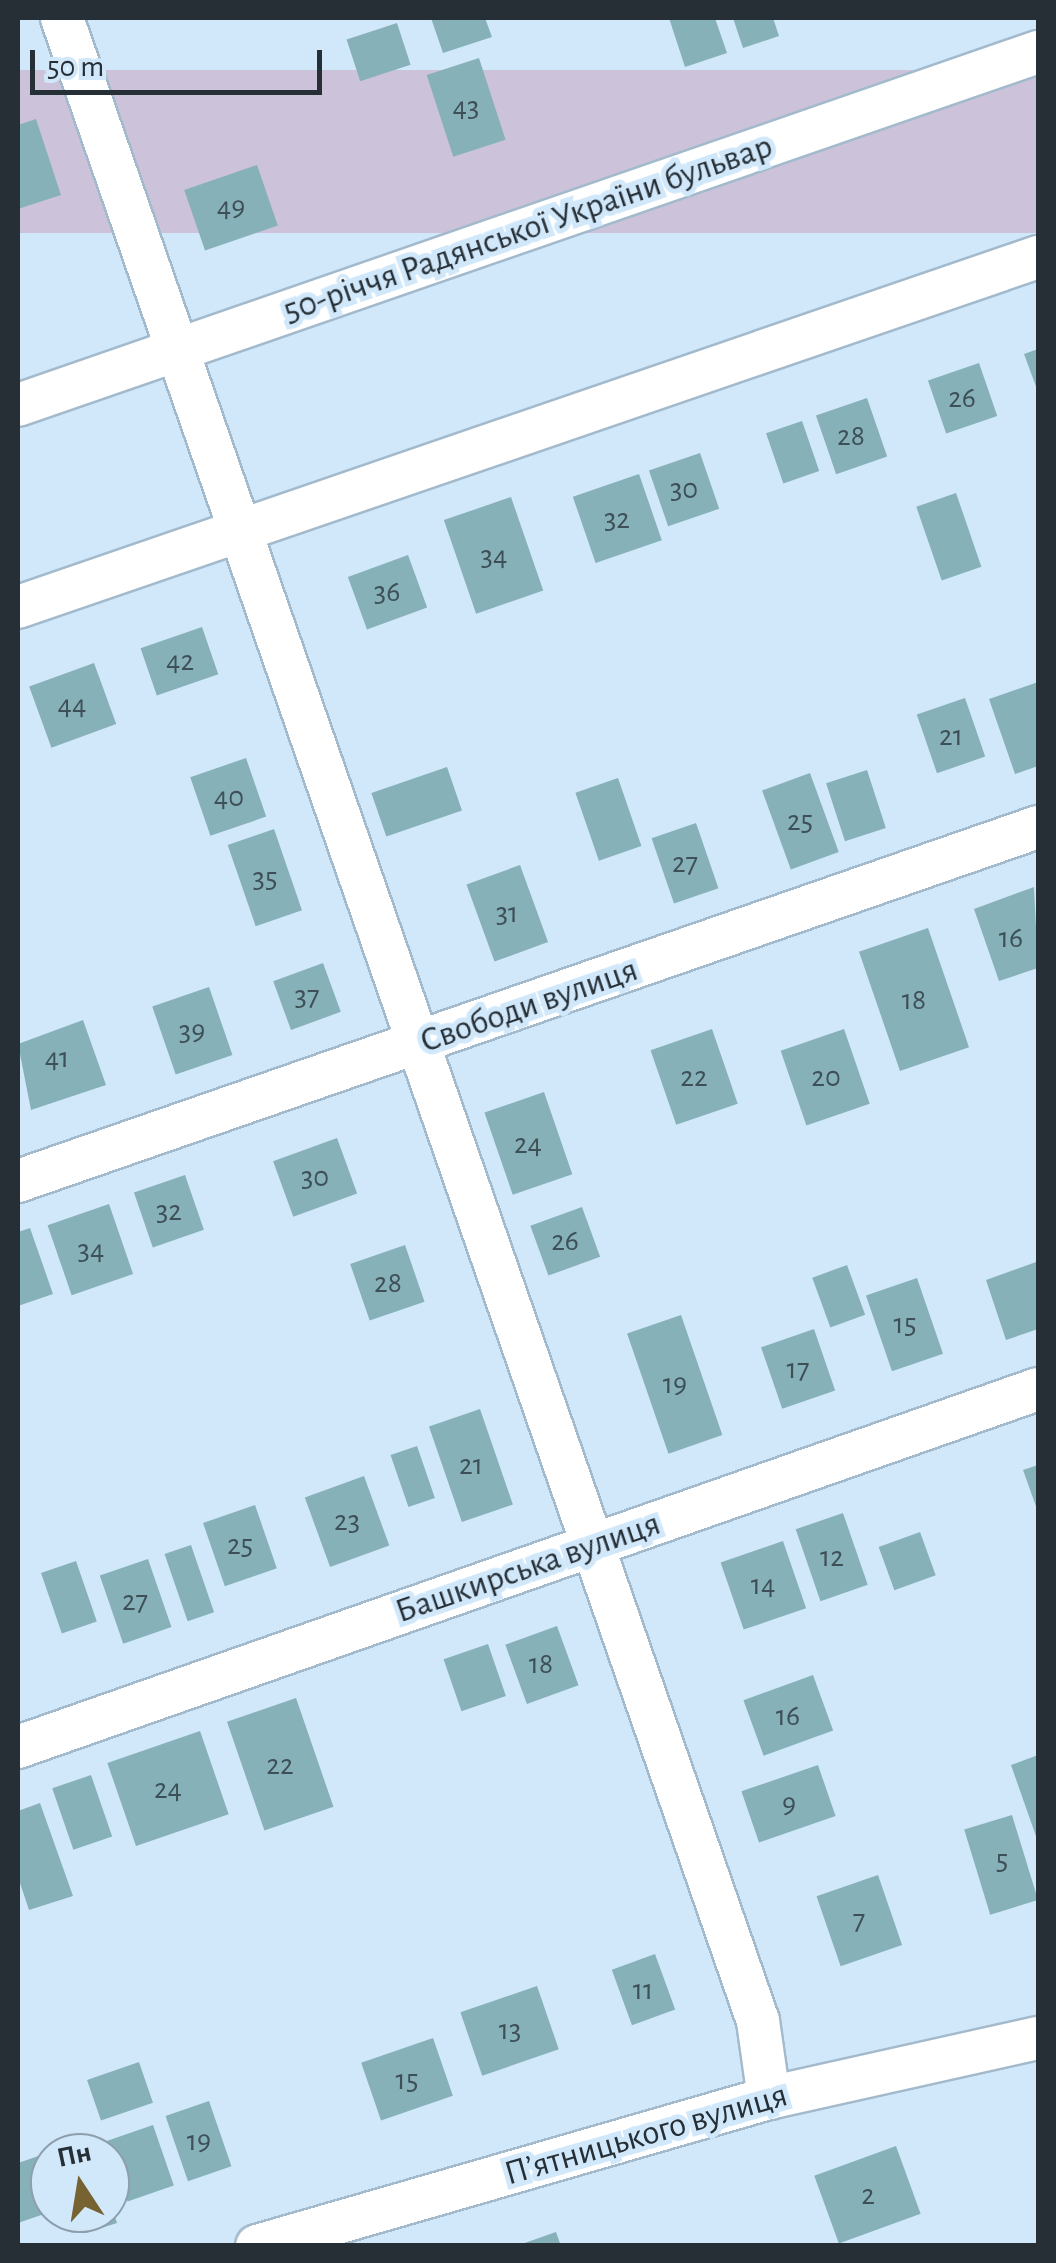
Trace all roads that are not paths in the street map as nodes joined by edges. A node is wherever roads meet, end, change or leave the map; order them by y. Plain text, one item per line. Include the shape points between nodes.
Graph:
1 (62, 18) edge
2 (1038, 52) edge
3 (1038, 257) edge
4 (178, 350) junction
5 (18, 404) edge
6 (240, 531) junction
7 (18, 607) edge
8 (1038, 826) edge
9 (421, 1044) junction
10 (18, 1181) edge
11 (1038, 1388) edge
12 (593, 1546) junction
13 (18, 1747) edge
14 (1038, 2038) edge
15 (769, 2098) junction
16 (257, 2246) edge

1 - 4 street
2 - 4 street, 50-річчя Радянської України бульвар
3 - 6 street
4 - 5 street, 50-річчя Радянської України бульвар
4 - 6 street
6 - 7 street
6 - 9 street
8 - 9 street, Свободи вулиця
9 - 10 street, Свободи вулиця
9 - 12 street
11 - 12 street, Башкирська вулиця
12 - 13 street, Башкирська вулиця
12 - 15 street via 758,2020
14 - 15 street, П’ятницького вулиця
15 - 16 street, П’ятницького вулиця

